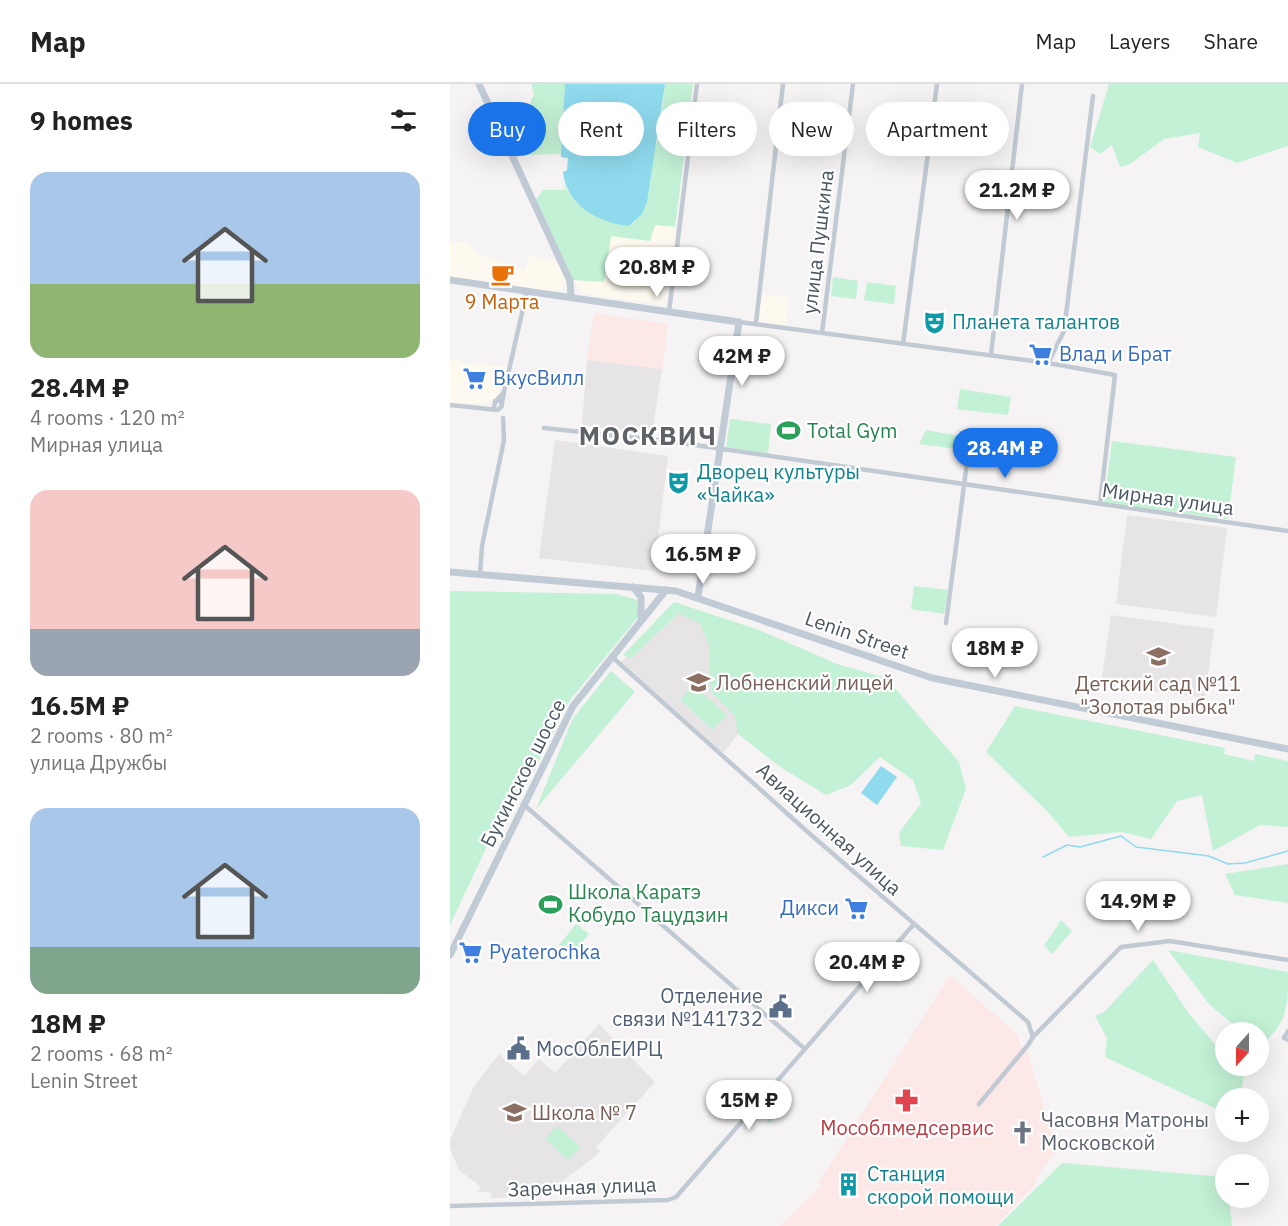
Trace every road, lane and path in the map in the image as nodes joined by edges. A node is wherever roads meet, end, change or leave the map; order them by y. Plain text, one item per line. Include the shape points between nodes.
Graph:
1 (479, 84) edge
2 (697, 84) edge
3 (783, 84) edge
4 (853, 84) edge
5 (937, 84) edge
6 (1022, 84) edge
7 (1093, 96) dead end
8 (450, 280) edge
9 (526, 291) junction
10 (571, 297) junction
11 (669, 312) junction
12 (739, 322) junction
13 (756, 323) junction
14 (822, 333) junction
15 (903, 344) junction
16 (991, 355) junction
17 (1048, 363) junction
18 (450, 405) edge
19 (498, 405) junction
20 (544, 428) dead end
21 (971, 432) dead end
22 (719, 449) junction
23 (964, 485) junction
24 (1100, 504) junction
25 (1288, 531) edge
26 (450, 572) edge
27 (480, 574) junction
28 (633, 587) junction
29 (666, 590) junction
30 (698, 597) junction
31 (640, 620) junction
32 (946, 623) dead end
33 (611, 656) junction
34 (1288, 749) edge
35 (523, 804) junction
36 (914, 924) junction
37 (450, 955) edge
38 (1288, 960) edge
39 (1288, 1031) edge
40 (1033, 1037) junction
41 (1286, 1039) edge
42 (805, 1050) junction
43 (979, 1104) dead end
44 (450, 1206) edge

1 - 10 main road via 570,281
2 - 11 street
3 - 13 street
4 - 14 street, улица Пушкина
5 - 15 street
6 - 16 street
7 - 17 street via 1064,331
8 - 9 main road
9 - 10 main road
9 - 19 street
10 - 11 main road
11 - 12 main road
12 - 13 street
12 - 22 main road
13 - 14 street
14 - 15 street
15 - 16 street
16 - 17 street
17 - 24 street via 1115,375
18 - 19 street
19 - 27 street via 504,440
20 - 22 street, Мирная улица
21 - 23 street
22 - 23 street, Мирная улица
22 - 30 main road
23 - 24 street, Мирная улица
23 - 32 street
24 - 25 street, Мирная улица
26 - 27 main road, Lenin Street
27 - 28 main road, Lenin Street
28 - 29 main road, Lenin Street
28 - 31 main road via 641,597
29 - 30 main road, Lenin Street
29 - 31 main road, Букинское шоссе
30 - 34 main road, Lenin Street via 932,678
31 - 33 main road, Букинское шоссе
33 - 35 main road, Букинское шоссе via 573,706
33 - 36 street, Авиационная улица
35 - 37 main road, Букинское шоссе
35 - 42 street
36 - 40 street, Авиационная улица via 1028,1022
36 - 42 street, Заречная улица
38 - 40 street via 1170,941 1121,947
39 - 41 street
40 - 43 street
42 - 44 street, Заречная улица via 672,1199

